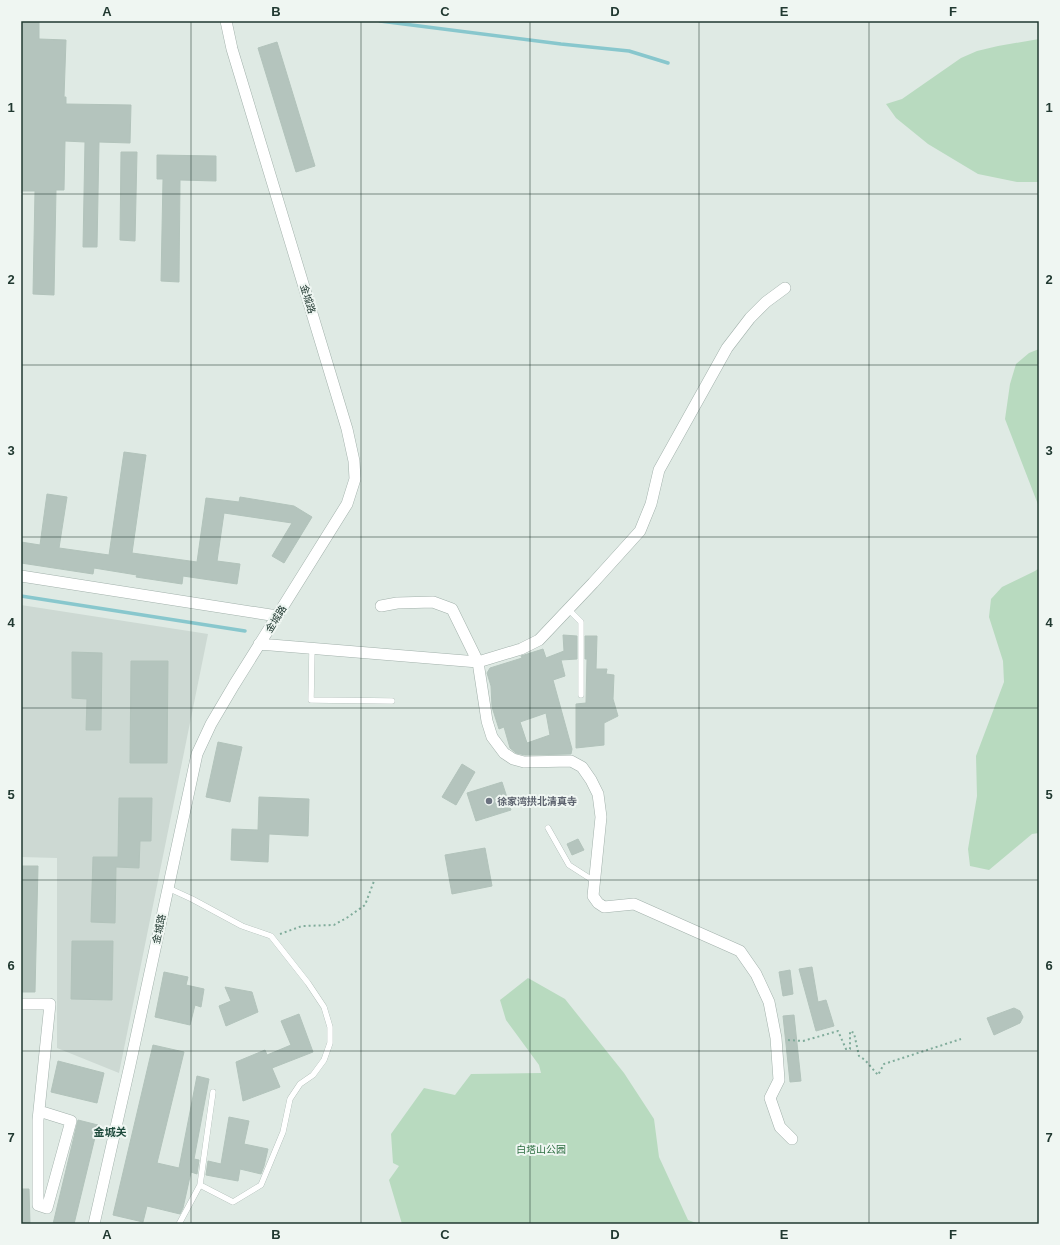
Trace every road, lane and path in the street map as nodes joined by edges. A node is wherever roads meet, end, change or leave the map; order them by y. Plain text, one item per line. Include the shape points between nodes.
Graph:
1 (226, 21) edge
2 (785, 288) dead end
3 (21, 576) edge
4 (381, 606) dead end
5 (568, 609) junction
6 (277, 616) junction
7 (259, 644) junction
8 (312, 648) junction
9 (478, 662) junction
10 (581, 695) dead end
11 (392, 701) dead end
12 (548, 828) dead end
13 (374, 881) dead end
14 (594, 881) junction
15 (168, 888) junction
16 (271, 936) junction
17 (21, 1004) edge
18 (776, 1038) junction
19 (961, 1038) dead end
20 (213, 1092) dead end
21 (39, 1111) junction
22 (792, 1139) dead end
23 (200, 1185) junction
24 (94, 1224) edge
25 (179, 1224) edge

1 - 6 street, 金城路 via 347,429 354,461 355,479 347,504
2 - 5 street via 750,318 727,348 658,470 651,504 640,531
3 - 6 street
4 - 9 street via 433,602 452,609
5 - 9 street via 539,640 521,649
5 - 10 lane via 581,622
6 - 7 street, 金城路
7 - 8 street
7 - 15 street, 金城路 via 211,724 197,754
8 - 9 street
8 - 11 lane via 311,700
9 - 14 street via 486,722 492,737 504,753 524,762 571,761 582,767 591,780 598,794 601,817
12 - 14 lane via 569,864
13 - 16 path via 366,905 334,925 302,926
14 - 18 street via 593,896 598,904 604,907 634,904 740,951 756,974 769,1002
15 - 16 lane via 242,926
15 - 24 street, 金城路
16 - 23 lane via 324,1007 330,1026 330,1042 324,1060 313,1075 300,1084 290,1099 283,1132 261,1185 233,1202
17 - 21 street via 50,1004
18 - 19 path via 803,1041 838,1030 846,1049 850,1049 850,1031 854,1033 859,1056 878,1075 884,1064
18 - 22 street via 779,1080 770,1098 780,1127
20 - 23 lane
21 - 21 street via 38,1205 47,1208 71,1121
23 - 25 lane

